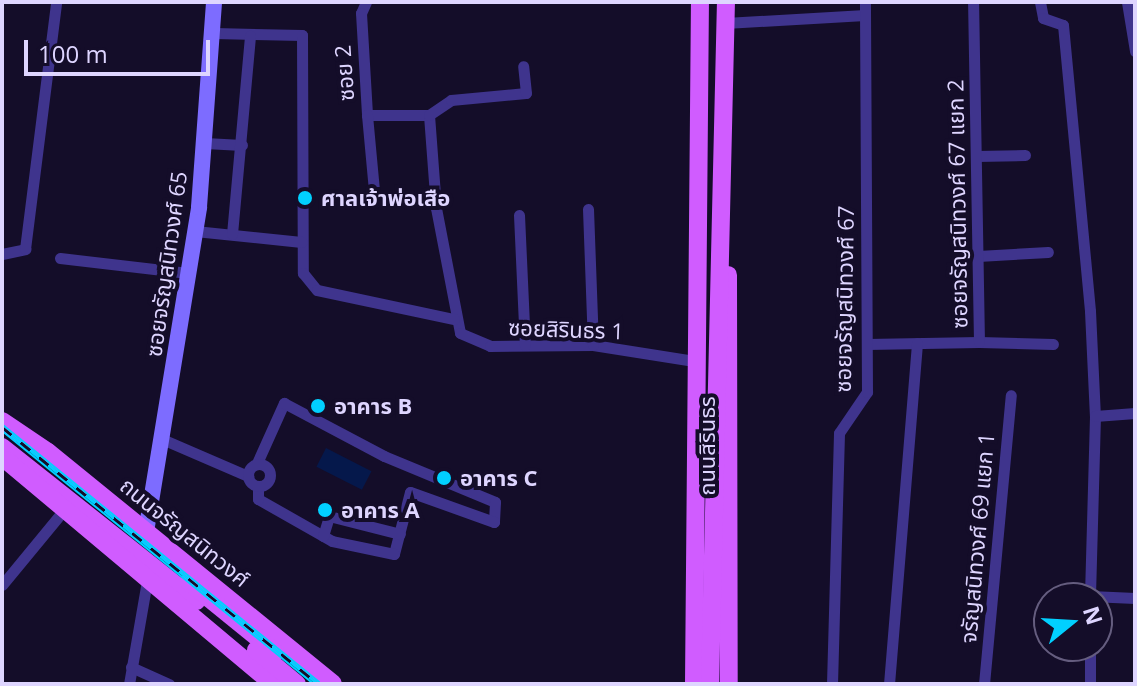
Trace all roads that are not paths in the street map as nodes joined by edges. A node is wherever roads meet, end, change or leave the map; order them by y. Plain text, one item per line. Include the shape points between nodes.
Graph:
1 (56, 2) edge
2 (214, 2) edge
3 (366, 2) edge
4 (700, 2) edge
5 (726, 2) edge
6 (865, 2) edge
7 (973, 2) edge
8 (1040, 2) edge
9 (1127, 2) edge
10 (865, 15) junction
11 (725, 23) junction
12 (214, 33) junction
13 (250, 36) junction
14 (1135, 51) edge
15 (523, 66) dead end
16 (367, 115) junction
17 (429, 115) junction
18 (205, 143) junction
19 (242, 145) junction
20 (1025, 155) dead end
21 (976, 156) junction
22 (375, 202) dead end
23 (588, 209) dead end
24 (721, 209) junction
25 (519, 215) dead end
26 (699, 226) junction
27 (195, 231) junction
28 (232, 234) junction
29 (301, 242) junction
30 (1048, 252) dead end
31 (2, 254) edge
32 (978, 256) junction
33 (60, 258) dead end
34 (188, 273) junction
35 (454, 319) junction
36 (979, 342) junction
37 (917, 343) junction
38 (867, 344) junction
39 (1053, 344) dead end
40 (525, 345) junction
41 (593, 345) junction
42 (688, 360) junction
43 (706, 387) junction
44 (1011, 395) dead end
45 (1135, 413) edge
46 (1095, 416) junction
47 (2, 423) edge
48 (162, 439) junction
49 (2, 447) edge
50 (2, 456) edge
51 (257, 463) junction
52 (248, 476) junction
53 (258, 486) junction
54 (63, 511) junction
55 (146, 532) junction
56 (400, 534) junction
57 (323, 536) junction
58 (147, 581) junction
59 (1090, 582) edge
60 (2, 585) edge
61 (1113, 598) edge
62 (1135, 598) edge
63 (1090, 662) edge
64 (131, 667) junction
65 (129, 684) edge
66 (169, 684) edge
67 (273, 684) edge
68 (297, 684) edge
69 (314, 684) edge
70 (333, 684) edge
71 (683, 684) edge
72 (694, 684) edge
73 (710, 684) edge
74 (729, 684) edge
75 (832, 684) edge
76 (889, 684) edge
77 (984, 684) edge
78 (1090, 684) edge

1 - 31 street via 25,249
2 - 12 street, ซอยจรัญสนิทวงศ์ 65
3 - 16 street, ซอย 2 via 361,13
4 - 26 main road, ถนนสิรินธร
5 - 11 main road, ถนนสิรินธร
6 - 10 street, ซอยจรัญสนิทวงศ์ 67
7 - 21 street, ซอยจรัญสนิทวงศ์ 67 แยก 2
8 - 46 street via 1042,17 1063,25
9 - 14 street
10 - 11 street
10 - 38 street, ซอยจรัญสนิทวงศ์ 67
11 - 24 main road, ถนนสิรินธร
12 - 13 street
12 - 18 street, ซอยจรัญสนิทวงศ์ 65
13 - 19 street
13 - 29 street via 302,35
15 - 17 street via 526,93 451,100
16 - 17 street, ซอย 2
16 - 22 street
17 - 35 street via 436,208
18 - 19 street
18 - 27 street, ซอยจรัญสนิทวงศ์ 65
19 - 28 street
20 - 21 street
21 - 32 street, ซอยจรัญสนิทวงศ์ 67 แยก 2
23 - 41 street
24 - 43 main road, ถนนสิรินธร
24 - 74 main road, ถนนสิรินธร via 732,333
25 - 40 street
26 - 42 main road, ถนนสิรินธร
26 - 43 main road, ถนนสิรินธร
27 - 28 street
27 - 34 street, ซอยจรัญสนิทวงศ์ 65
28 - 29 street
29 - 35 street via 303,273 317,290
30 - 32 street
32 - 36 street, ซอยจรัญสนิทวงศ์ 67 แยก 2
33 - 34 street
34 - 48 street, ซอยจรัญสนิทวงศ์ 65
35 - 40 street, ซอยสิรินธร 1 via 460,333 490,346
36 - 37 street, ซอยจรัญสนิทวงศ์ 67 แยก 2
36 - 39 street
37 - 38 street, ซอยจรัญสนิทวงศ์ 67 แยก 2
37 - 76 street
38 - 75 street, ซอยจรัญสนิทวงศ์ 67 via 866,399 839,433
40 - 41 street, ซอยสิรินธร 1
41 - 42 street, ซอยสิรินธร 1
42 - 71 main road, ถนนสิรินธร
43 - 72 main road, ถนนสิรินธร
43 - 73 main road, ถนนสิรินธร
44 - 77 street, จรัญสนิทวงศ์ 69 แยก 1
45 - 46 street
46 - 59 street
47 - 55 main road, ถนนจรัญสนิทวงศ์
47 - 69 main road, ถนนจรัญสนิทวงศ์
48 - 52 street
48 - 55 street, ซอยจรัญสนิทวงศ์ 65
49 - 68 main road, ถนนจรัญสนิทวงศ์
50 - 54 main road
51 - 52 street
51 - 53 street via 271,474
51 - 56 street via 284,403 384,456 495,502 494,522 410,492
52 - 53 street
53 - 57 street via 258,499
54 - 58 main road
54 - 60 street
55 - 70 main road, ถนนจรัญสนิทวงศ์
56 - 57 street via 394,554
56 - 57 street via 329,516
58 - 64 street
58 - 67 main road
61 - 62 street
63 - 78 street
64 - 65 street
64 - 66 street

